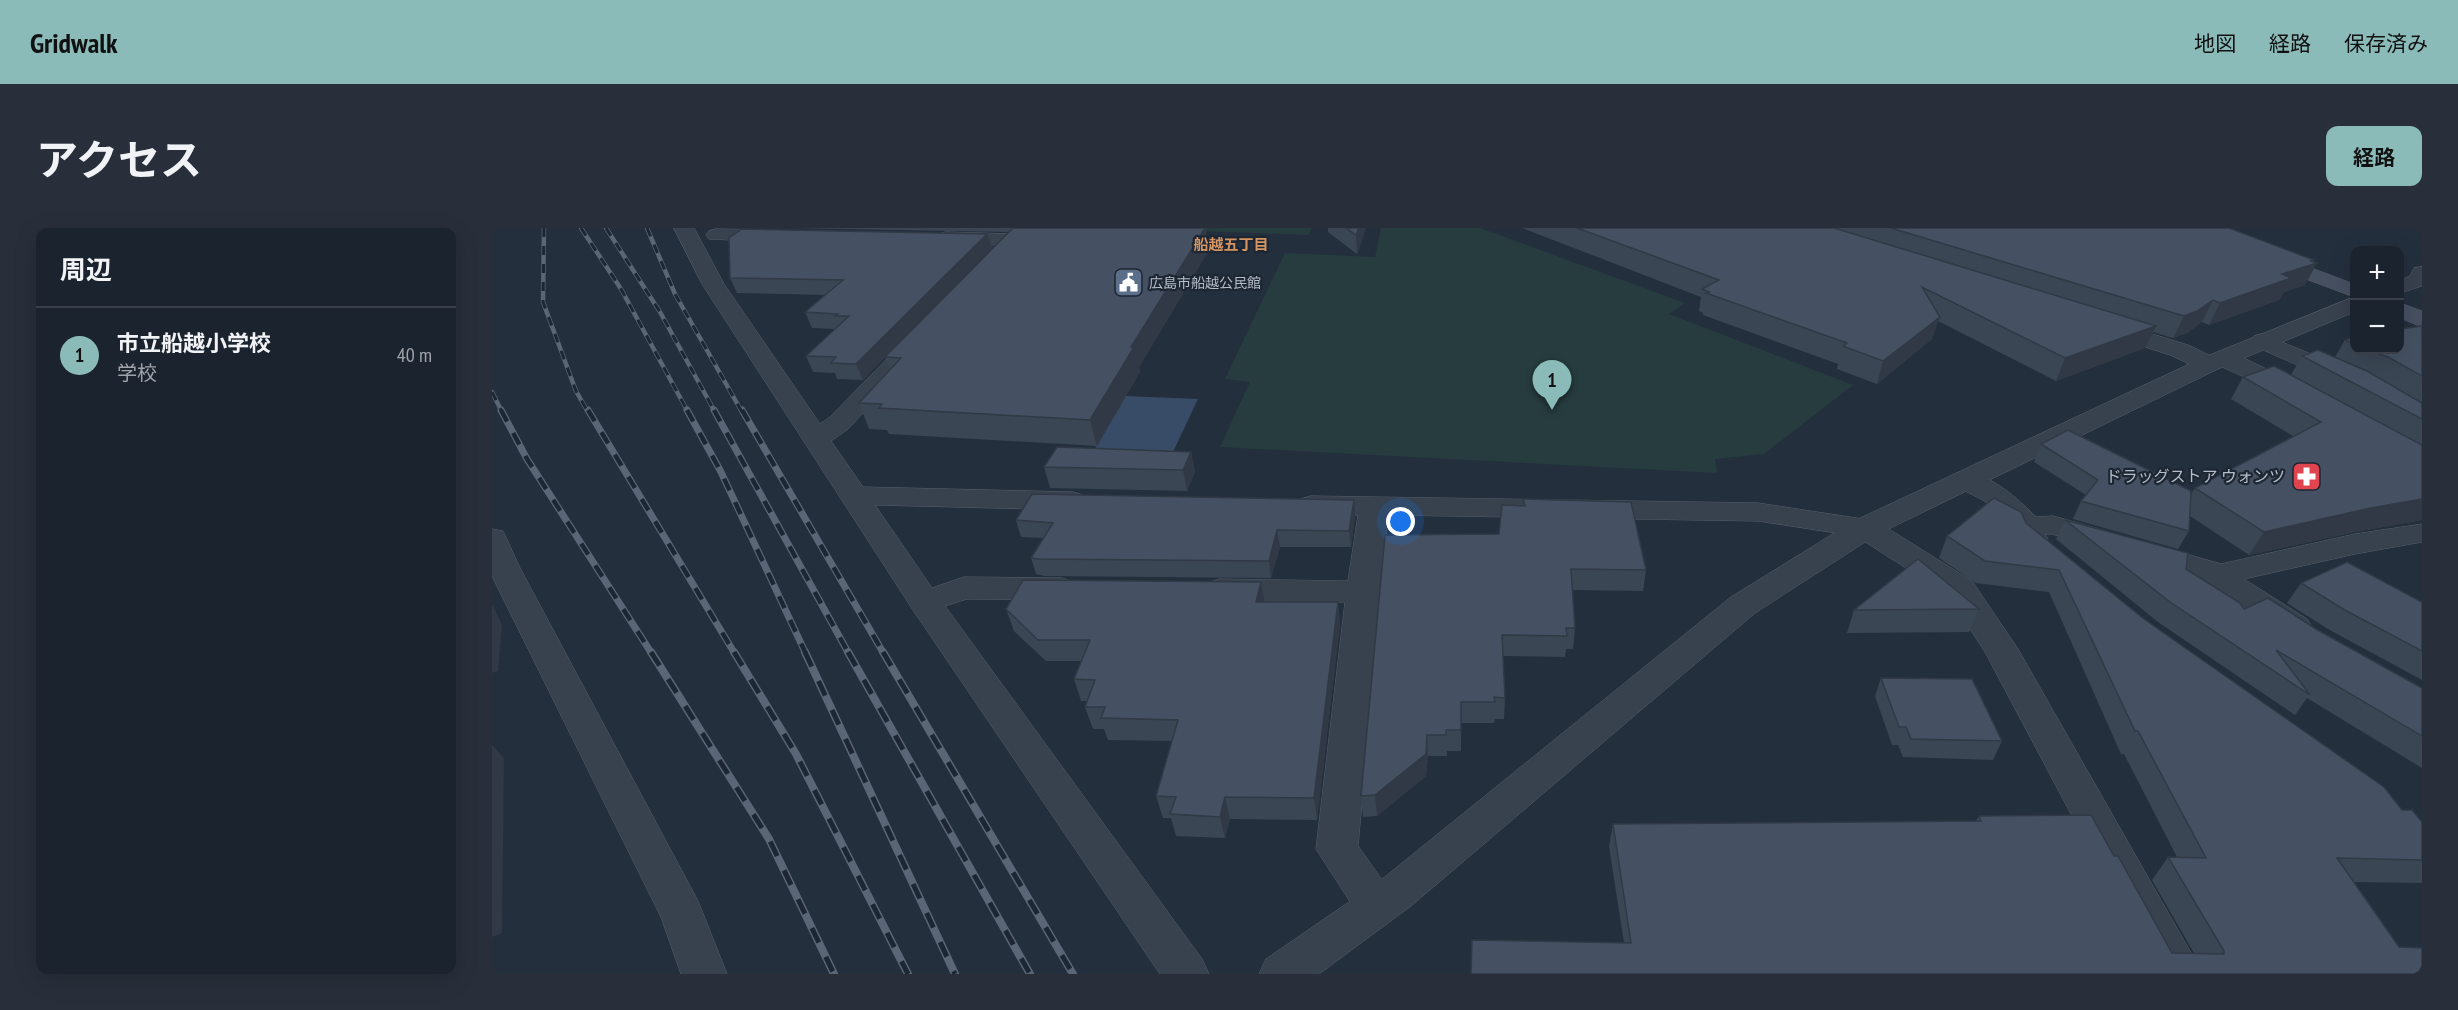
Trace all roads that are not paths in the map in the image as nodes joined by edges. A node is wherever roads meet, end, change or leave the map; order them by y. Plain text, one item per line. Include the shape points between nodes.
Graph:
1 (2187, 228) edge
2 (704, 233) edge
3 (1022, 234) edge
4 (799, 236) edge
5 (931, 238) edge
6 (991, 264) edge
7 (2422, 273) edge
8 (2404, 285) edge
9 (2350, 289) edge
10 (2350, 306) edge
11 (2404, 312) edge
12 (2422, 320) edge
13 (936, 321) edge
14 (2088, 321) edge
15 (2262, 341) junction
16 (2217, 361) junction
17 (2364, 386) edge
18 (2316, 404) edge
19 (816, 439) junction
20 (1966, 480) junction
21 (856, 496) junction
22 (1099, 501) edge
23 (1279, 505) edge
24 (1374, 506) junction
25 (2028, 526) junction
26 (1865, 528) junction
27 (2422, 533) edge
28 (492, 538) edge
29 (2056, 558) edge
30 (2214, 576) junction
31 (1093, 589) edge
32 (1187, 590) edge
33 (1363, 592) junction
34 (925, 602) junction
35 (2325, 644) edge
36 (1377, 907) junction
37 (1294, 971) edge
38 (704, 974) edge
39 (1186, 974) edge
40 (2180, 974) edge

1 - 9 main road
2 - 4 street
2 - 19 street via 713,284
3 - 5 street
3 - 6 street
7 - 8 street via 2418,280
10 - 15 street
11 - 12 main road
13 - 19 street via 839,423
14 - 16 street
15 - 16 street
15 - 17 street
16 - 18 street via 2268,378
16 - 20 street
19 - 21 street
20 - 25 street via 2000,498
20 - 26 street
21 - 22 street
21 - 34 street
23 - 24 street
24 - 26 street via 1758,512
24 - 33 street
25 - 29 street via 2029,536
25 - 30 street via 2053,525 2079,531 2204,568
26 - 36 street via 1743,605
26 - 40 street via 1959,588 2001,649
27 - 30 street
28 - 38 street via 681,915
30 - 35 street
31 - 34 street via 964,588
32 - 33 street
33 - 36 street via 1337,849
34 - 39 street
36 - 37 street

